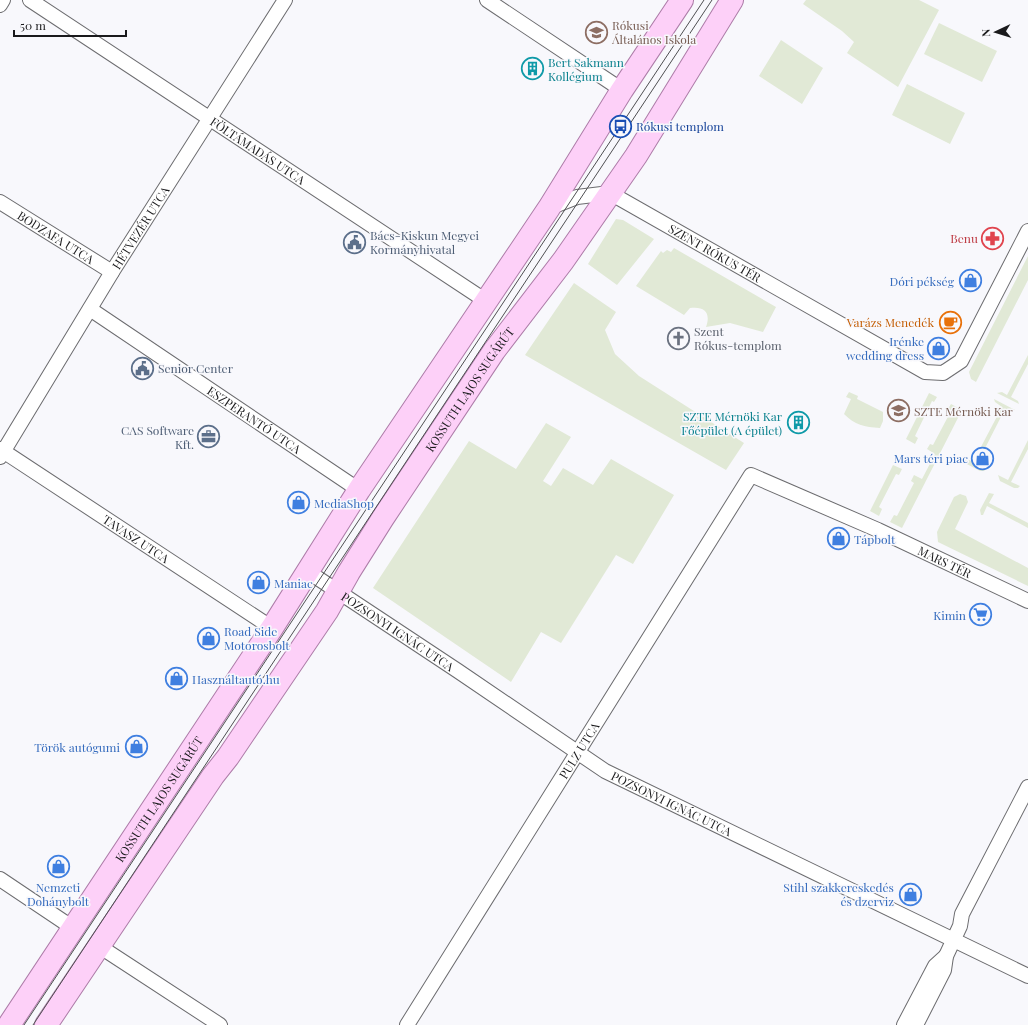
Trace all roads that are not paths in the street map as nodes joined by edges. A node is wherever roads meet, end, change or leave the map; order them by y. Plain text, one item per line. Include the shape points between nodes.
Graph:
1 (3, 0) edge
2 (30, 0) edge
3 (285, 0) edge
4 (486, 0) edge
5 (682, 0) edge
6 (732, 0) edge
7 (0, 5) edge
8 (622, 90) junction
9 (210, 118) junction
10 (610, 193) junction
11 (0, 202) edge
12 (549, 208) junction
13 (1028, 231) edge
14 (112, 272) junction
15 (486, 301) junction
16 (90, 310) junction
17 (1, 453) edge
18 (751, 475) joint
19 (359, 490) junction
20 (307, 571) junction
21 (338, 591) junction
22 (1028, 601) edge
23 (272, 628) junction
24 (578, 752) junction
25 (1028, 787) edge
26 (1028, 807) edge
27 (0, 879) edge
28 (960, 926) junction
29 (73, 928) junction
30 (954, 939) junction
31 (99, 946) junction
32 (946, 956) junction
33 (1028, 976) edge
34 (9, 1025) edge
35 (46, 1025) edge
36 (220, 1025) edge
37 (407, 1025) edge
38 (904, 1025) edge
39 (916, 1025) edge

1 - 7 street
2 - 9 street, FÖLTÁMADÁS UTCA
3 - 9 street, HÉTVEZÉR UTCA
4 - 8 street
5 - 8 main road, KOSSUTH LAJOS SUGÁRÚT
6 - 10 main road, KOSSUTH LAJOS SUGÁRÚT via 636,156
8 - 12 main road, KOSSUTH LAJOS SUGÁRÚT
9 - 14 street, HÉTVEZÉR UTCA
9 - 15 street, FÖLTÁMADÁS UTCA
10 - 12 street via 577,197
10 - 13 street, SZENT RÓKUS TÉR via 925,372 943,373 961,361
10 - 21 main road, KOSSUTH LAJOS SUGÁRÚT via 563,261 494,351 383,518
11 - 14 street, BODZAFA UTCA
12 - 15 main road, KOSSUTH LAJOS SUGÁRÚT
14 - 16 street, HÉTVEZÉR UTCA
15 - 19 main road, KOSSUTH LAJOS SUGÁRÚT
16 - 17 street, HÉTVEZÉR UTCA
16 - 19 street, ESZPERANTÓ UTCA
17 - 23 street, TAVASZ UTCA
18 - 22 street, MARS TÉR via 861,522
18 - 24 street, PULZ UTCA
19 - 20 main road, KOSSUTH LAJOS SUGÁRÚT
20 - 21 street
20 - 23 main road, KOSSUTH LAJOS SUGÁRÚT
21 - 24 street, POZSONYI IGNÁC UTCA
21 - 31 main road, KOSSUTH LAJOS SUGÁRÚT via 327,611
23 - 29 main road, KOSSUTH LAJOS SUGÁRÚT
24 - 30 street, POZSONYI IGNÁC UTCA via 605,771
24 - 37 street, PULZ UTCA
25 - 28 street via 962,914
26 - 28 street via 970,918
27 - 29 street
28 - 30 street
29 - 34 main road, KOSSUTH LAJOS SUGÁRÚT
30 - 32 street
30 - 33 street, POZSONYI IGNÁC UTCA
31 - 35 main road, KOSSUTH LAJOS SUGÁRÚT
31 - 36 street
32 - 38 street via 935,966
32 - 39 street via 944,970

